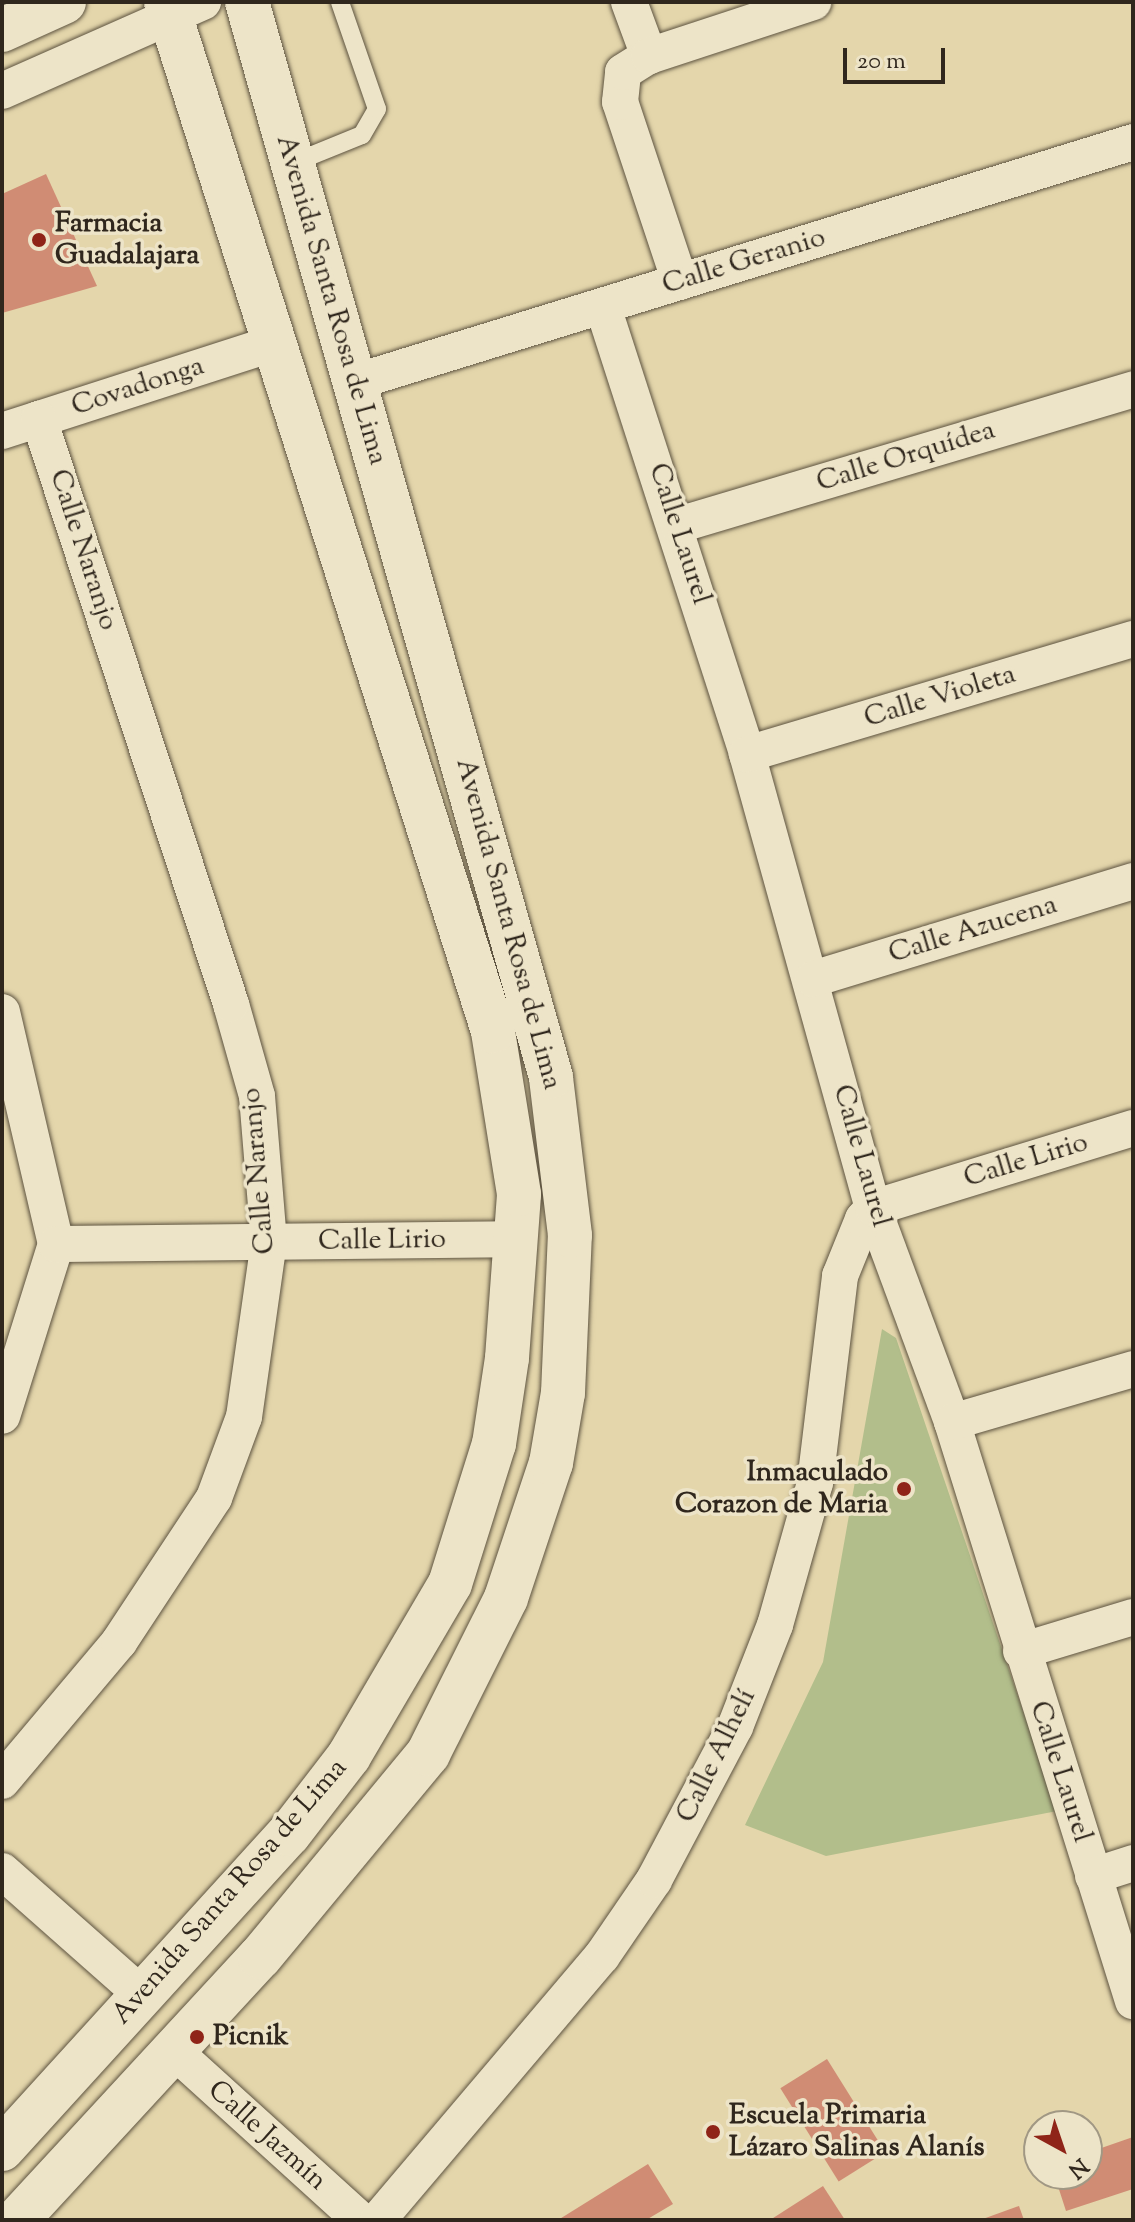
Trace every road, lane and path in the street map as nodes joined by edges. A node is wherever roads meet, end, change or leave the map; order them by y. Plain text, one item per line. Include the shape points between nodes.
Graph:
1 (64, 2) edge
2 (247, 2) edge
3 (340, 2) edge
4 (629, 2) edge
5 (813, 2) edge
6 (180, 7) edge
7 (2, 30) edge
8 (649, 56) junction
9 (2, 91) edge
10 (1133, 142) edge
11 (290, 164) junction
12 (680, 282) junction
13 (603, 307) junction
14 (274, 343) junction
15 (355, 382) junction
16 (1133, 389) edge
17 (39, 419) junction
18 (2, 431) edge
19 (678, 525) junction
20 (1133, 639) edge
21 (747, 754) junction
22 (1133, 881) edge
23 (813, 979) junction
24 (2, 1012) edge
25 (15, 1112) edge
26 (1133, 1128) edge
27 (873, 1208) junction
28 (515, 1239) junction
29 (269, 1242) junction
30 (56, 1244) junction
31 (15, 1354) edge
32 (1133, 1369) edge
33 (2, 1416) edge
34 (952, 1422) junction
35 (1133, 1617) edge
36 (1021, 1651) junction
37 (2, 1781) edge
38 (1133, 1863) edge
39 (2, 1871) edge
40 (1093, 1876) junction
41 (142, 1995) junction
42 (1133, 2001) edge
43 (175, 2052) junction
44 (2, 2149) edge
45 (17, 2220) edge
46 (360, 2220) edge
47 (378, 2220) edge

1 - 7 street
2 - 11 street, Avenida Santa Rosa de Lima
3 - 11 lane via 377,109 362,135
4 - 8 street
5 - 8 street
6 - 9 street
6 - 14 street, Avenida Santa Rosa de Lima
8 - 12 street via 623,72 620,102
10 - 12 street, Calle Geranio
11 - 15 street, Avenida Santa Rosa de Lima
12 - 13 street, Calle Geranio
13 - 15 street, Calle Geranio
13 - 19 street, Calle Laurel
14 - 17 street, Covadonga
14 - 28 street, Avenida Santa Rosa de Lima via 493,1031 515,1142
15 - 43 street, Avenida Santa Rosa de Lima via 551,1077 570,1235 563,1393 551,1463 506,1598 428,1754
16 - 19 street, Calle Orquídea
17 - 18 street, Covadonga
17 - 29 street, Calle Naranjo via 257,1096
19 - 21 street, Calle Laurel
20 - 21 street, Calle Violeta
21 - 23 street, Calle Laurel
22 - 23 street, Calle Azucena
23 - 27 street, Calle Laurel
24 - 25 street
25 - 30 street
26 - 27 street, Calle Lirio
27 - 34 street, Calle Laurel
27 - 47 street, Calle Alhelí via 848,1242 815,1483 775,1625 735,1727 654,1880 602,1956
28 - 29 street, Calle Lirio
28 - 41 street, Avenida Santa Rosa de Lima via 494,1444 450,1584 349,1756
29 - 30 street, Calle Lirio
29 - 37 street, Calle Naranjo via 244,1417 214,1498 119,1642
30 - 31 street
31 - 33 street
32 - 34 street
34 - 36 street, Calle Laurel
35 - 36 street
36 - 40 street, Calle Laurel
38 - 40 street
39 - 41 street
40 - 42 street, Calle Laurel
41 - 44 street, Avenida Santa Rosa de Lima
43 - 45 street, Avenida Santa Rosa de Lima
43 - 46 street, Calle Jazmín

